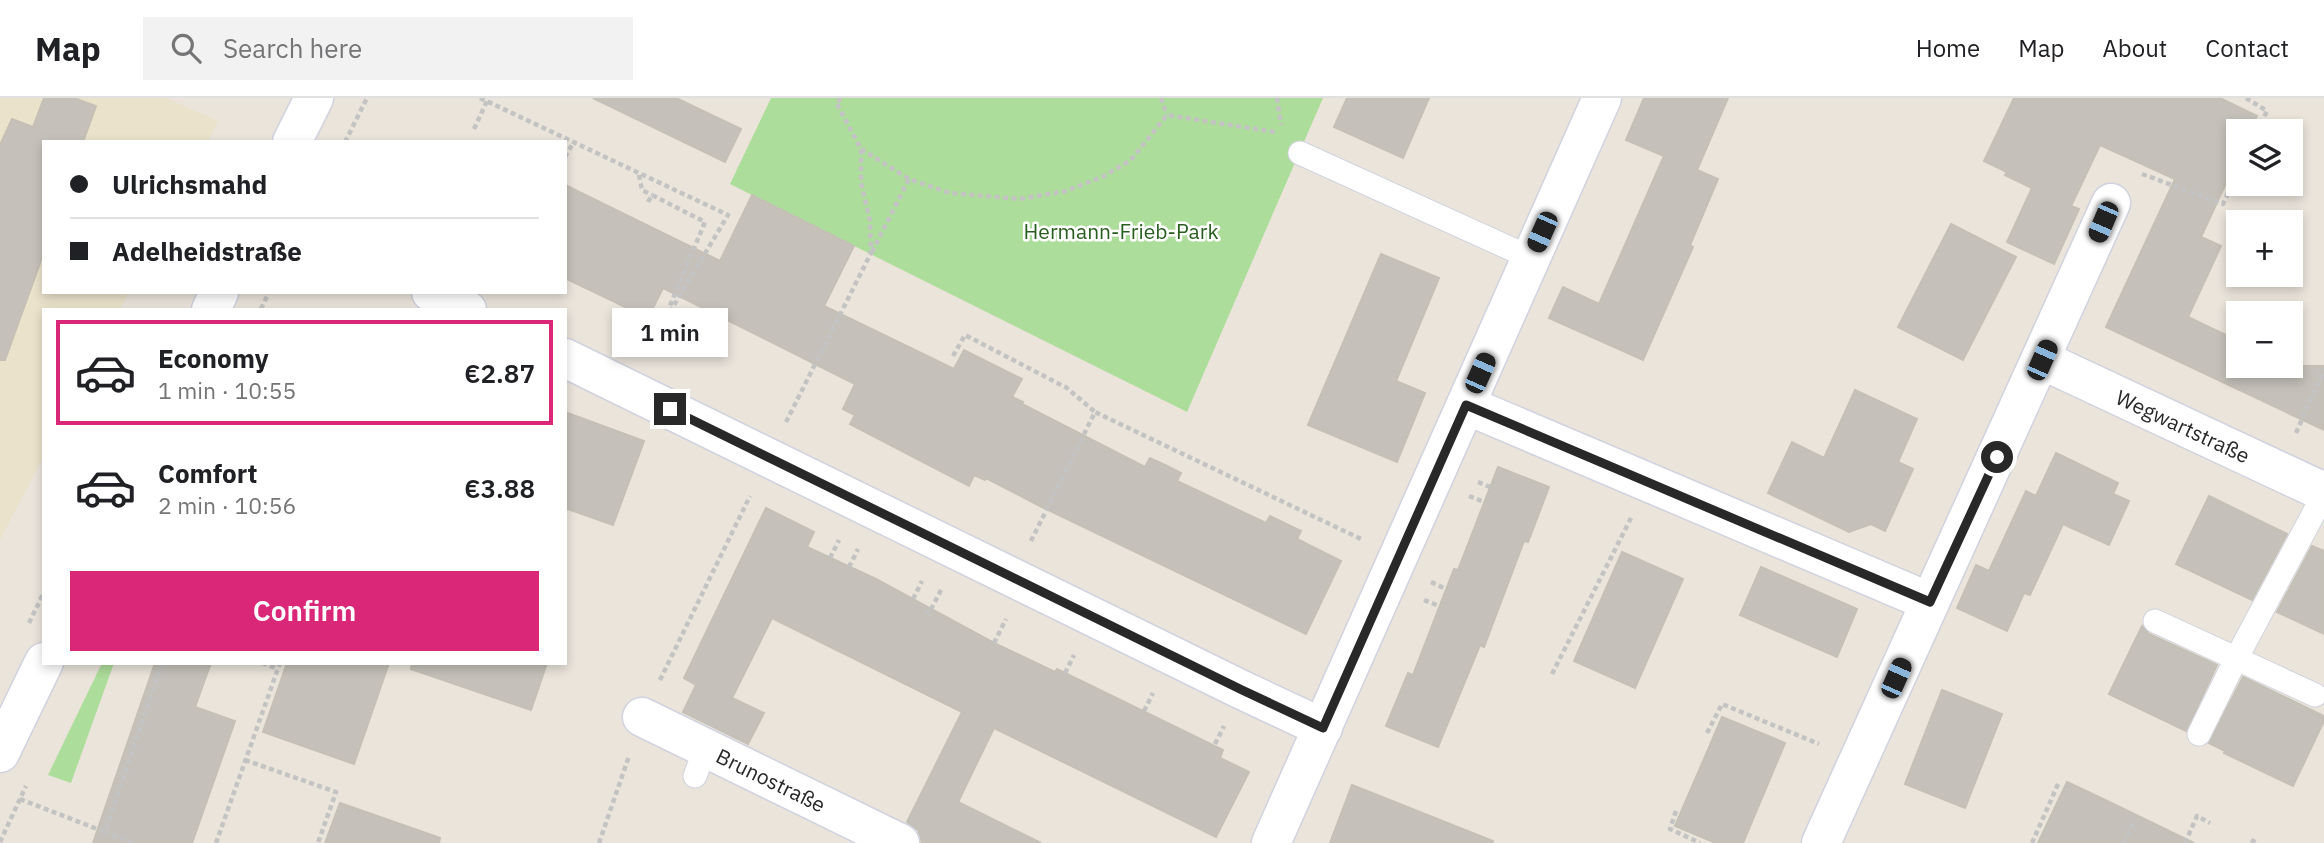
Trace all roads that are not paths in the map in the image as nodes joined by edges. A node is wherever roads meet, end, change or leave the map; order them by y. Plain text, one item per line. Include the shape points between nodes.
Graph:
1 (1602, 98) edge
2 (312, 99) edge
3 (293, 140) edge
4 (1300, 153) dead end
5 (2111, 203) road end
6 (1531, 258) junction
7 (435, 294) edge
8 (463, 308) edge
9 (567, 359) edge
10 (2042, 360) junction
11 (1466, 405) junction
12 (2324, 493) edge
13 (1930, 602) junction
14 (2155, 621) dead end
15 (2236, 659) junction
16 (43, 665) edge
17 (2315, 695) dead end
18 (642, 717) road end
19 (1323, 728) junction
20 (2199, 734) dead end
21 (0, 752) edge
22 (900, 843) edge
23 (1271, 843) edge
24 (1822, 843) edge

1 - 6 street
2 - 3 street
4 - 6 lane
5 - 10 street
6 - 11 street
7 - 8 street
9 - 19 street
10 - 12 street, Wegwartstraße
10 - 13 street
11 - 13 street
11 - 19 street
12 - 15 lane
13 - 24 street
14 - 15 lane
15 - 17 lane
15 - 20 lane
16 - 21 street
18 - 22 street, Brunostraße via 700,762
19 - 23 street

